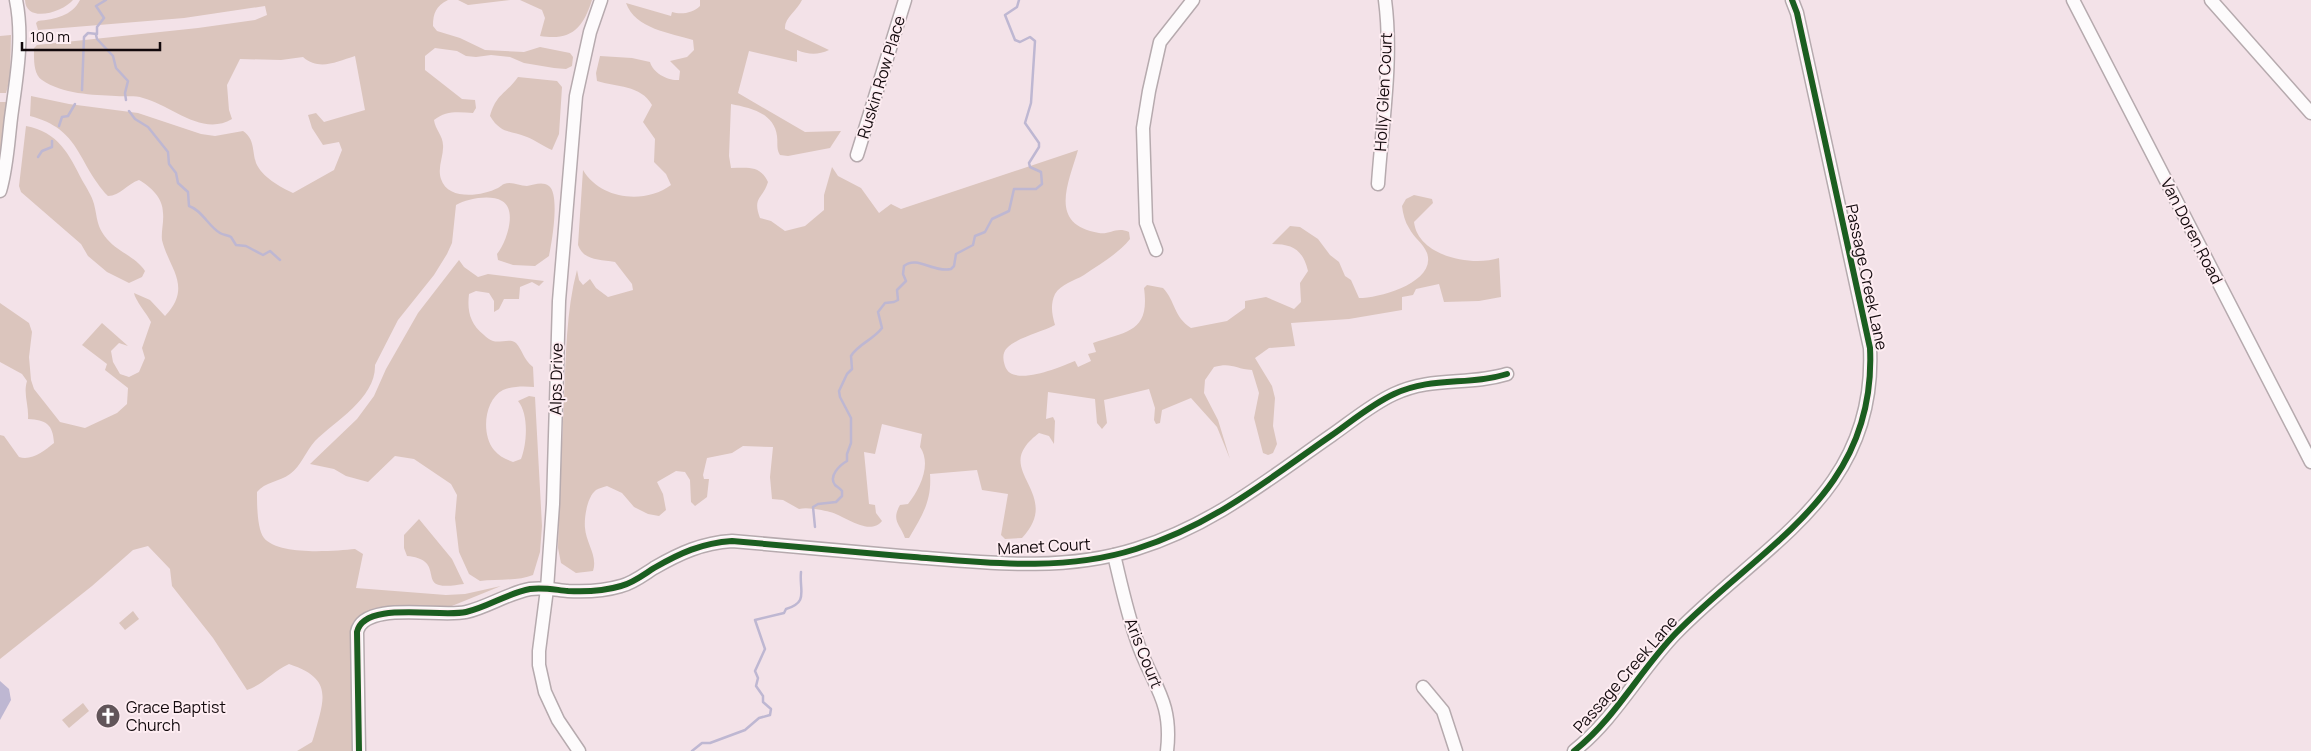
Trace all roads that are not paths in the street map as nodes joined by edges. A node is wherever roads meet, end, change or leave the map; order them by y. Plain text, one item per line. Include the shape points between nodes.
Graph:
1 (16, 0) edge
2 (601, 0) edge
3 (905, 0) edge
4 (1193, 0) edge
5 (1384, 0) edge
6 (1792, 0) edge
7 (2073, 0) edge
8 (2211, 0) edge
9 (2311, 112) edge
10 (857, 155) dead end
11 (1378, 184) dead end
12 (0, 190) edge
13 (1156, 250) dead end
14 (1507, 374) dead end
15 (2311, 462) edge
16 (1114, 555) junction
17 (546, 589) junction
18 (1423, 687) dead end
19 (359, 751) edge
20 (579, 751) edge
21 (1168, 751) edge
22 (1456, 751) edge
23 (1574, 751) edge

1 - 12 street via 18,53 6,165
2 - 17 street, Alps Drive via 590,32 576,96 559,301
3 - 10 street, Ruskin Row Place
4 - 13 street via 1160,42 1148,91 1143,128 1146,223
5 - 11 street, Holly Glen Court via 1387,19 1386,80
6 - 23 street, Passage Creek Lane via 1870,348 1870,386 1862,425 1841,471 1813,508 1676,633 1602,724
7 - 15 street, Van Doren Road
8 - 9 street
14 - 16 street, Manet Court via 1473,381 1423,383 1392,394 1231,506 1182,532
16 - 17 street, Manet Court via 1056,563 993,563 732,541 684,552 622,586 584,592
16 - 21 street, Aris Court via 1134,634 1166,709 1170,731
17 - 19 street, Manet Court via 525,590 458,614 397,612 363,621 357,632
17 - 20 street, Alps Drive via 539,651 541,679 558,720
18 - 22 street via 1443,711

